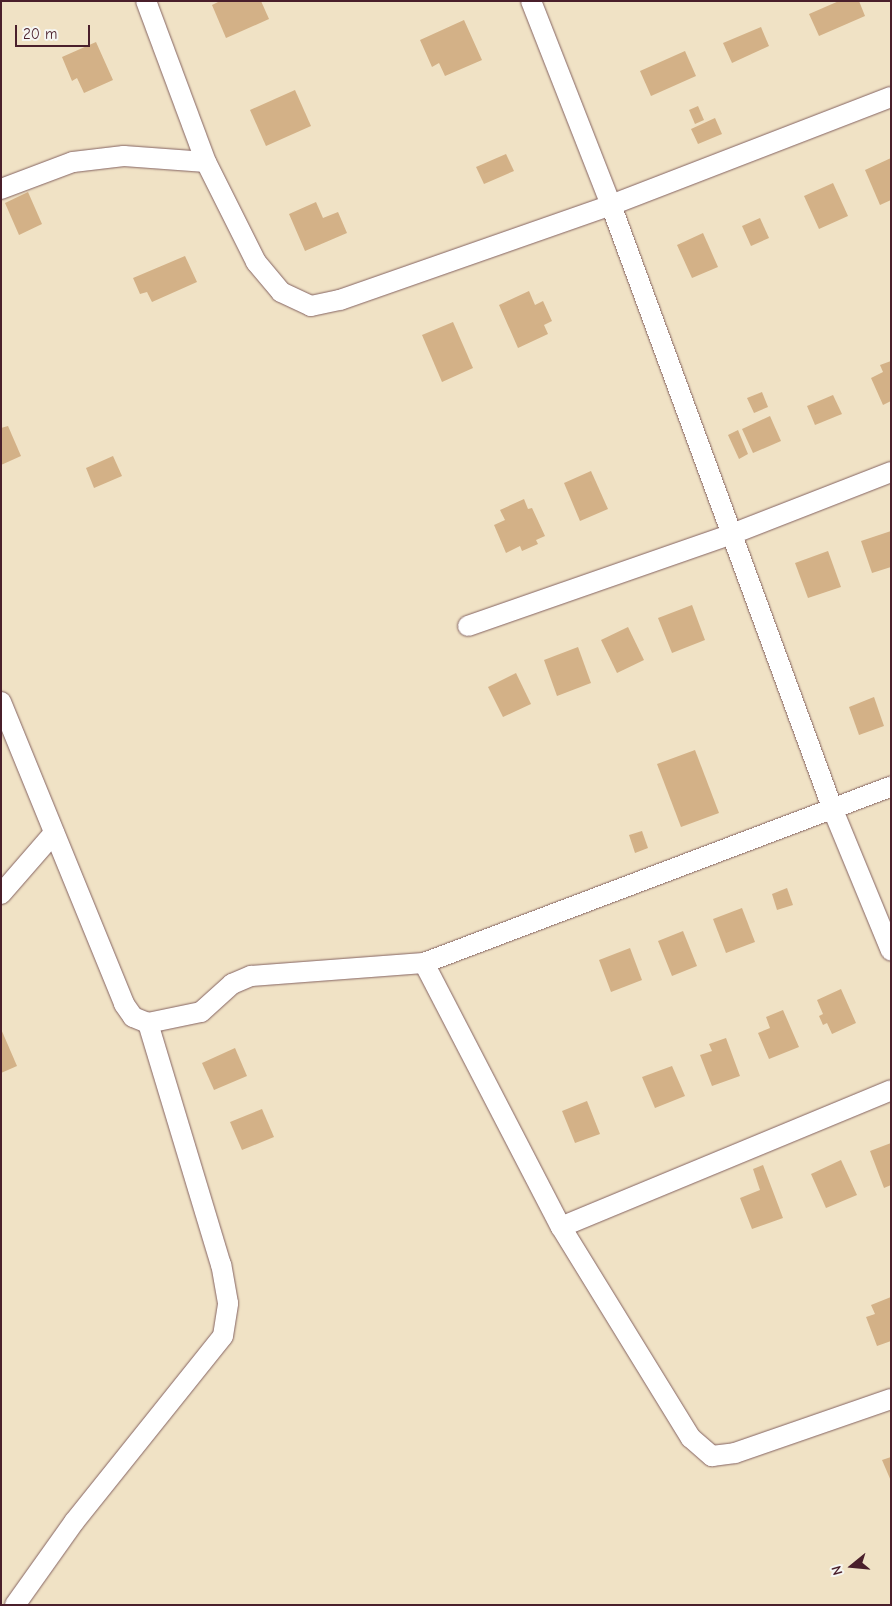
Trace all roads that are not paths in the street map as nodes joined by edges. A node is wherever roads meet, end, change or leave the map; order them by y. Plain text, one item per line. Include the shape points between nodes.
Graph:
1 (146, 1) edge
2 (532, 1) edge
3 (891, 97) edge
4 (206, 162) junction
5 (1, 189) edge
6 (611, 205) junction
7 (891, 472) edge
8 (732, 534) junction
9 (468, 626) dead end
10 (1, 702) edge
11 (891, 786) edge
12 (833, 810) junction
13 (54, 833) junction
14 (1, 894) edge
15 (891, 951) edge
16 (424, 963) junction
17 (148, 1023) junction
18 (891, 1090) edge
19 (561, 1227) junction
20 (891, 1399) edge
21 (15, 1605) edge

1 - 4 street
2 - 6 street
3 - 6 street
4 - 5 street via 124,156 73,162
4 - 6 street via 256,262 280,292 311,306 340,300
6 - 8 street
7 - 8 street
8 - 9 street
8 - 12 street
10 - 13 street
11 - 12 street
12 - 15 street
12 - 16 street
13 - 14 street
13 - 17 street via 124,1004 133,1016
16 - 17 street via 251,976 232,984 202,1012
16 - 19 street
17 - 21 street via 221,1265 228,1303 223,1336 74,1522
18 - 19 street
19 - 20 street via 691,1438 712,1456 735,1453

